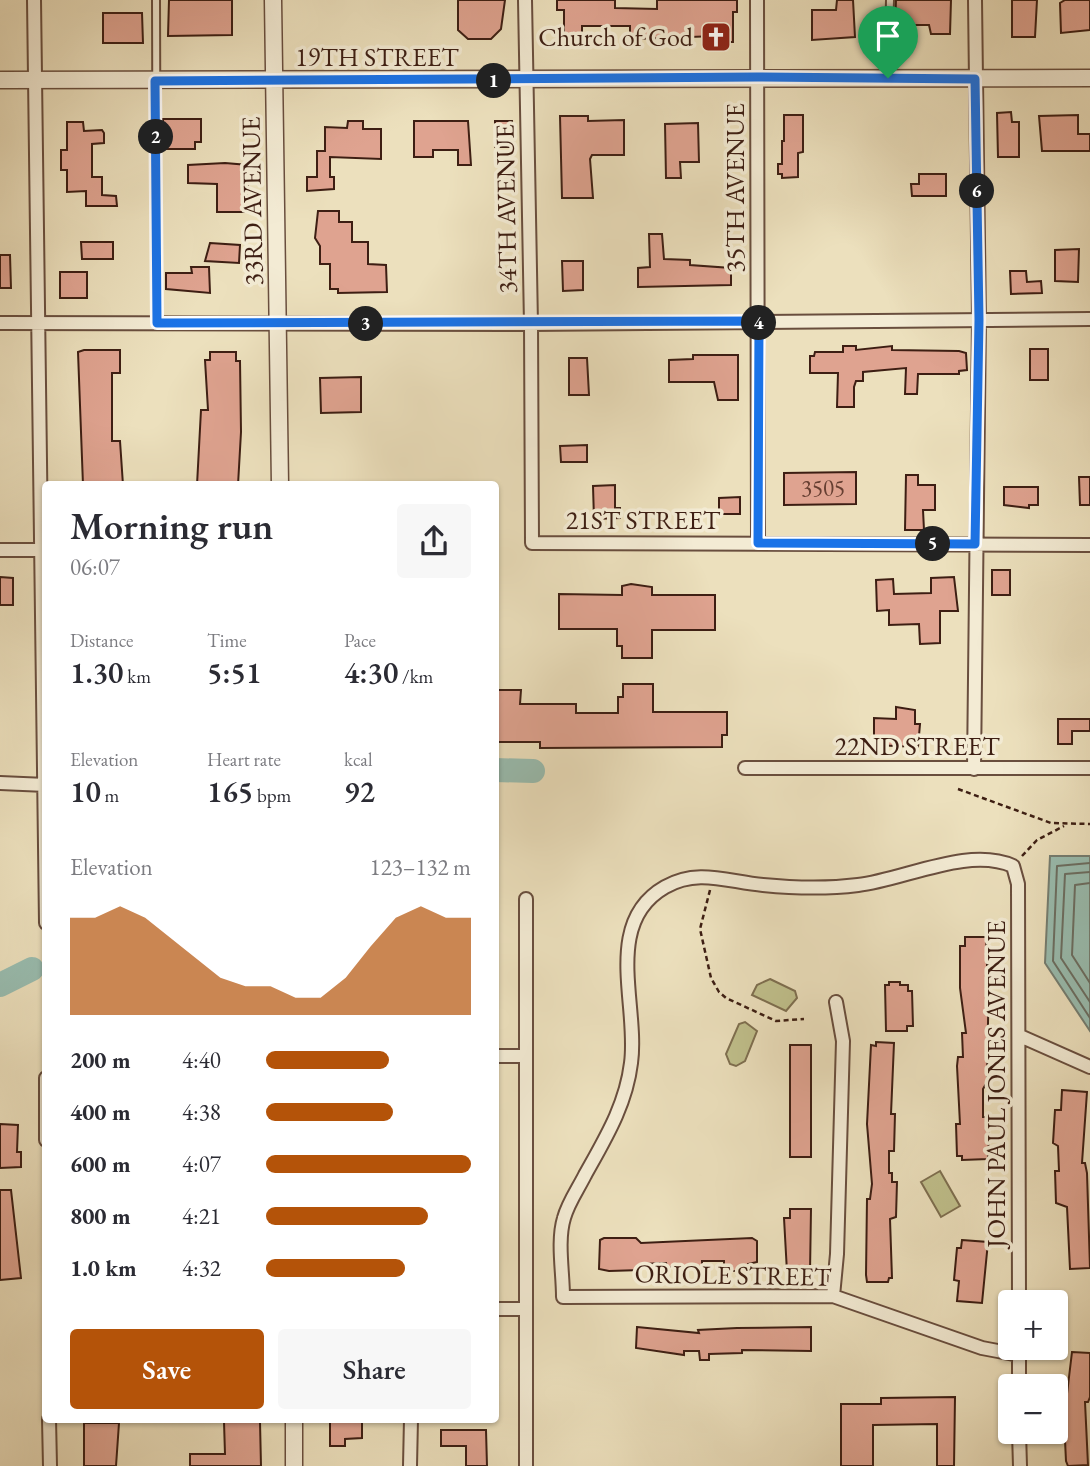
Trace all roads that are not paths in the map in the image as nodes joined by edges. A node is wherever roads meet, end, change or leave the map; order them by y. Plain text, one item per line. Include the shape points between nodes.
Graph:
1 (34, 0) edge
2 (156, 0) edge
3 (273, 0) edge
4 (525, 0) edge
5 (757, 0) edge
6 (890, 0) edge
7 (975, 0) edge
8 (757, 77) junction
9 (888, 78) junction
10 (1090, 78) edge
11 (975, 79) junction
12 (0, 80) edge
13 (35, 81) junction
14 (155, 81) junction
15 (274, 81) junction
16 (526, 81) junction
17 (1090, 319) edge
18 (979, 320) junction
19 (759, 321) junction
20 (0, 323) edge
21 (36, 323) junction
22 (157, 323) junction
23 (278, 324) junction
24 (531, 324) junction
25 (280, 481) edge
26 (42, 518) edge
27 (532, 542) joint
28 (758, 543) junction
29 (975, 544) junction
30 (1090, 545) edge
31 (0, 550) edge
32 (42, 550) edge
33 (745, 768) dead end
34 (1090, 768) edge
35 (974, 769) junction
36 (0, 783) edge
37 (42, 785) edge
38 (526, 899) dead end
39 (836, 1002) dead end
40 (1020, 1036) junction
41 (499, 1056) edge
42 (525, 1056) junction
43 (1090, 1067) edge
44 (1019, 1290) edge
45 (833, 1296) junction
46 (563, 1297) joint
47 (499, 1309) edge
48 (526, 1309) junction
49 (998, 1349) edge
50 (50, 1423) edge
51 (294, 1423) edge
52 (411, 1423) edge
53 (1019, 1444) edge
54 (50, 1466) edge
55 (294, 1466) edge
56 (410, 1466) edge
57 (526, 1466) edge
58 (1020, 1466) edge

1 - 13 street
2 - 14 lane
3 - 15 street, 33RD AVENUE
4 - 16 street, 34TH AVENUE
5 - 8 street, 35TH AVENUE
6 - 9 lane
7 - 11 street
8 - 9 street, 19TH STREET
8 - 16 street, 19TH STREET
8 - 19 street, 35TH AVENUE
9 - 11 street, 19TH STREET
10 - 11 street, 19TH STREET
11 - 18 street
12 - 13 street, 19TH STREET
13 - 14 street, 19TH STREET
13 - 21 street
14 - 15 street, 19TH STREET
14 - 22 lane
15 - 16 street, 19TH STREET
15 - 23 street, 33RD AVENUE
16 - 24 street, 34TH AVENUE
17 - 18 street
18 - 19 street
18 - 29 street
19 - 24 street
19 - 28 street, 35TH AVENUE
20 - 21 street
21 - 22 street
21 - 26 street
22 - 23 street
23 - 24 street
23 - 25 street, 33RD AVENUE
24 - 27 street, 34TH AVENUE
27 - 28 street, 21ST STREET
28 - 29 street, 21ST STREET
29 - 30 street, 21ST STREET
29 - 35 street
31 - 32 street
33 - 35 street, 22ND STREET
34 - 35 street, 22ND STREET
36 - 37 street
38 - 42 street
39 - 45 street via 843,1041
40 - 43 street
40 - 44 street, JOHN PAUL JONES AVENUE
40 - 46 street, JOHN PAUL JONES AVENUE via 1018,884 1013,866 999,860 950,863 887,880 828,887 762,885 699,876 654,893 636,915 628,943 633,1041 626,1091 563,1221
41 - 42 street
42 - 48 street
45 - 46 street, ORIOLE STREET
45 - 49 street, ORIOLE STREET via 982,1348
47 - 48 street
48 - 57 street
50 - 54 street
51 - 55 street
52 - 56 street
53 - 58 street

